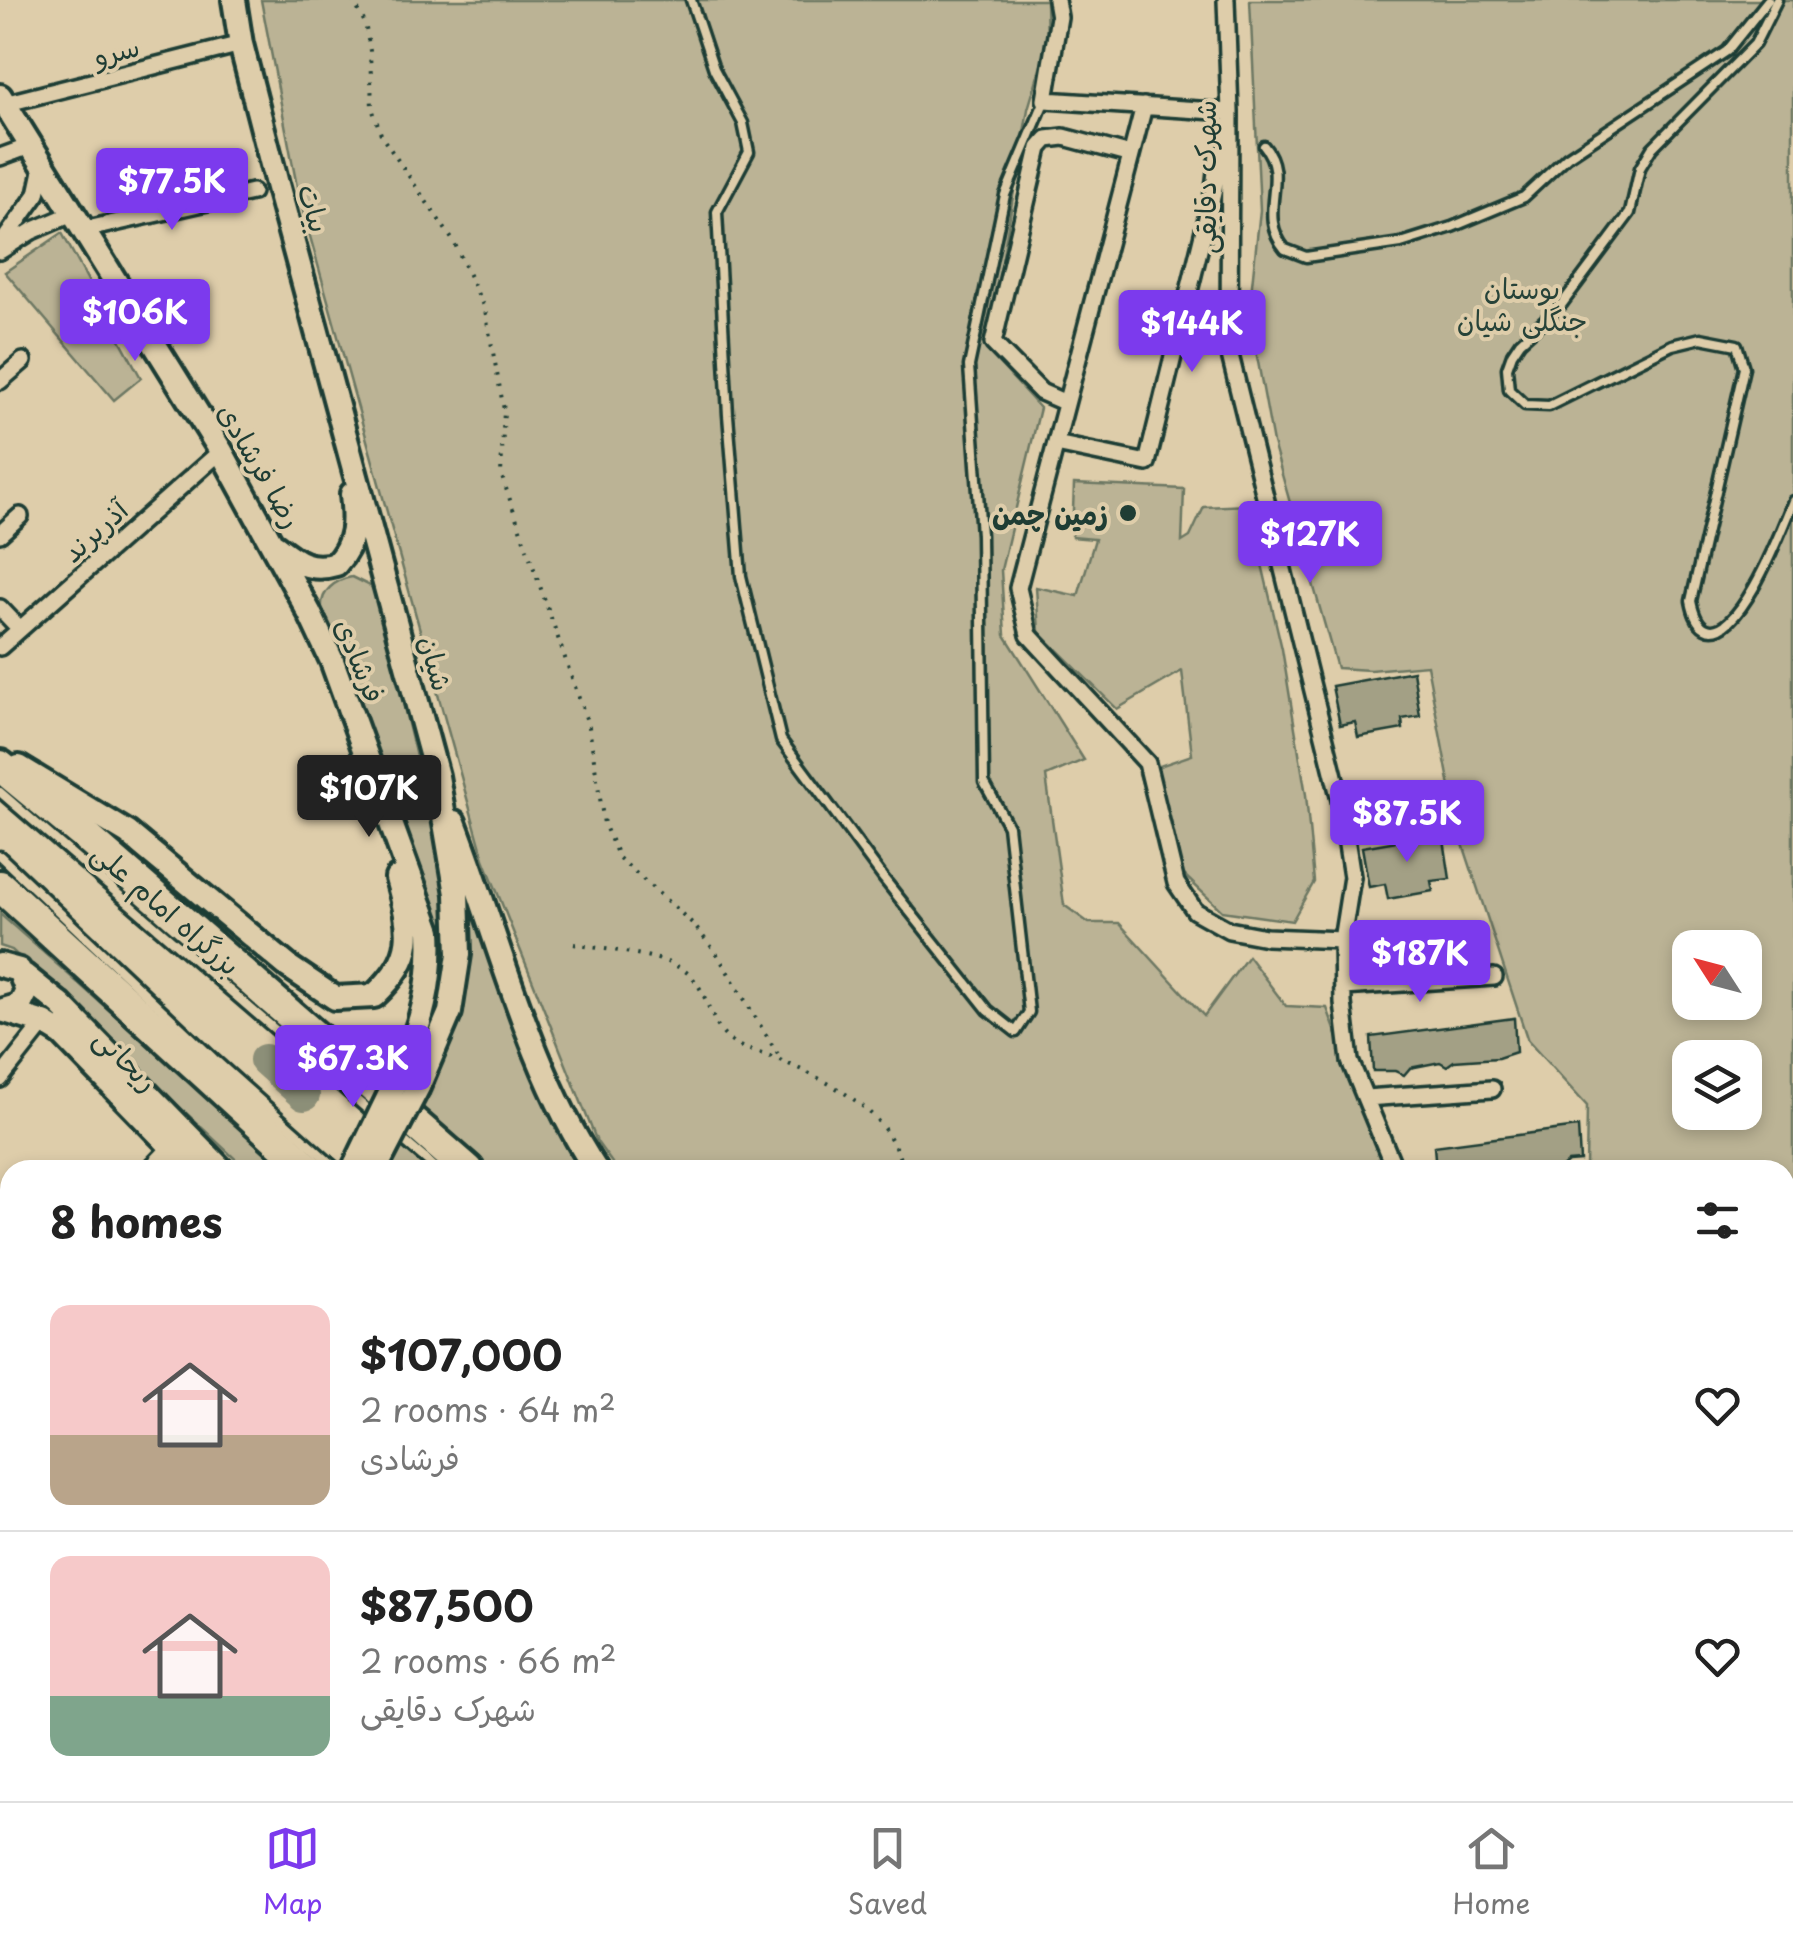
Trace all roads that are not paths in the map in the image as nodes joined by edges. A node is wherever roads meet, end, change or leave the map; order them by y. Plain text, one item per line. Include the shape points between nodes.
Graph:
1 (234, 0) edge
2 (690, 0) edge
3 (1056, 0) edge
4 (1226, 0) edge
5 (1768, 0) edge
6 (1777, 0) edge
7 (241, 44) junction
8 (2, 100) edge
9 (1045, 100) junction
10 (1144, 106) junction
11 (1230, 112) junction
12 (30, 146) junction
13 (1264, 146) dead end
14 (1218, 154) dead end
15 (1131, 155) junction
16 (0, 158) edge
17 (43, 166) junction
18 (252, 192) dead end
19 (77, 222) junction
20 (0, 249) edge
21 (24, 361) dead end
22 (330, 372) junction
23 (1, 377) edge
24 (1066, 403) junction
25 (1056, 444) junction
26 (221, 451) junction
27 (1793, 501) edge
28 (20, 516) dead end
29 (0, 534) edge
30 (270, 541) junction
31 (336, 564) junction
32 (384, 581) junction
33 (0, 608) edge
34 (310, 612) junction
35 (20, 630) junction
36 (0, 647) edge
37 (0, 755) edge
38 (0, 766) edge
39 (372, 773) junction
40 (436, 776) junction
41 (0, 792) edge
42 (0, 856) edge
43 (0, 886) edge
44 (1342, 940) junction
45 (7, 967) edge
46 (1494, 978) dead end
47 (1342, 987) junction
48 (2, 1011) edge
49 (44, 1023) junction
50 (0, 1079) edge
51 (409, 1080) junction
52 (1492, 1089) dead end
53 (1366, 1098) junction
54 (172, 1146) junction
55 (159, 1160) edge
56 (185, 1160) edge
57 (212, 1160) edge
58 (299, 1160) edge
59 (327, 1160) edge
60 (359, 1160) edge
61 (379, 1160) edge
62 (426, 1160) edge
63 (456, 1160) edge
64 (589, 1160) edge
65 (1391, 1160) edge

1 - 7 main road, بیات
2 - 9 lane via 714,69 743,123 748,152 718,212 728,415 742,576 781,740 976,996 1016,1032 1028,1012 1008,826 984,782 969,366 1004,195
3 - 9 street
4 - 11 street, شهرک دقایقی
5 - 13 lane via 1727,51 1567,157 1524,197 1401,244 1306,257 1285,249 1271,222 1274,165
6 - 27 lane via 1755,44 1652,148 1630,213 1562,304 1516,348 1506,376 1508,390 1525,405 1549,406 1672,345 1701,338 1737,345 1744,368 1691,601 1706,628 1722,628 1742,607
7 - 8 street, سرو
7 - 22 main road, بیات
8 - 12 main road, رضا فرشادی
9 - 10 street
10 - 11 street
10 - 15 street
11 - 44 street, شهرک دقایقی via 1229,351 1340,800 1352,877
12 - 16 street
12 - 17 main road, رضا فرشادی
14 - 25 street via 1147,463
15 - 24 street
15 - 24 street via 1064,137 1047,139 1039,148 994,343 1041,392
17 - 19 main road, رضا فرشادی
17 - 20 street via 37,194
18 - 19 street
19 - 20 street via 32,232
19 - 26 main road, رضا فرشادی
21 - 23 street
22 - 31 main road via 355,519 350,546
22 - 32 main road, شیان
24 - 25 street
25 - 44 street via 1018,588 1029,635 1147,763 1176,882 1195,910 1228,930
26 - 30 main road, رضا فرشادی
26 - 35 street, آذرپرند
28 - 29 street
30 - 31 main road via 307,567
30 - 34 main road, رضا فرشادی
31 - 32 main road via 367,565
31 - 34 main road via 316,587
32 - 40 main road, شیان
33 - 35 street
34 - 39 main road, فرشادی
35 - 36 street, آذرپرند
37 - 39 main road via 128,833 335,998 374,996 392,980 410,943
38 - 63 highway, بزرگراه امام علی
39 - 51 main road, فرشادی via 430,931 432,966
40 - 51 main road, شیان via 457,894 459,954 450,1012
40 - 64 main road via 542,1066
41 - 62 lane
42 - 59 lane
43 - 58 highway
44 - 47 street, شهرک دقایقی
45 - 48 main road via 27,990 20,1005
45 - 57 main road via 61,1004
46 - 47 street
47 - 53 street, شهرک دقایقی via 1350,1061
48 - 49 main road, ریحانی
49 - 50 street
49 - 54 main road, ریحانی
51 - 60 main road, bridge
51 - 61 main road, bridge
52 - 53 street
53 - 65 street, شهرک دقایقی
54 - 55 street
54 - 56 main road, ریحانی

